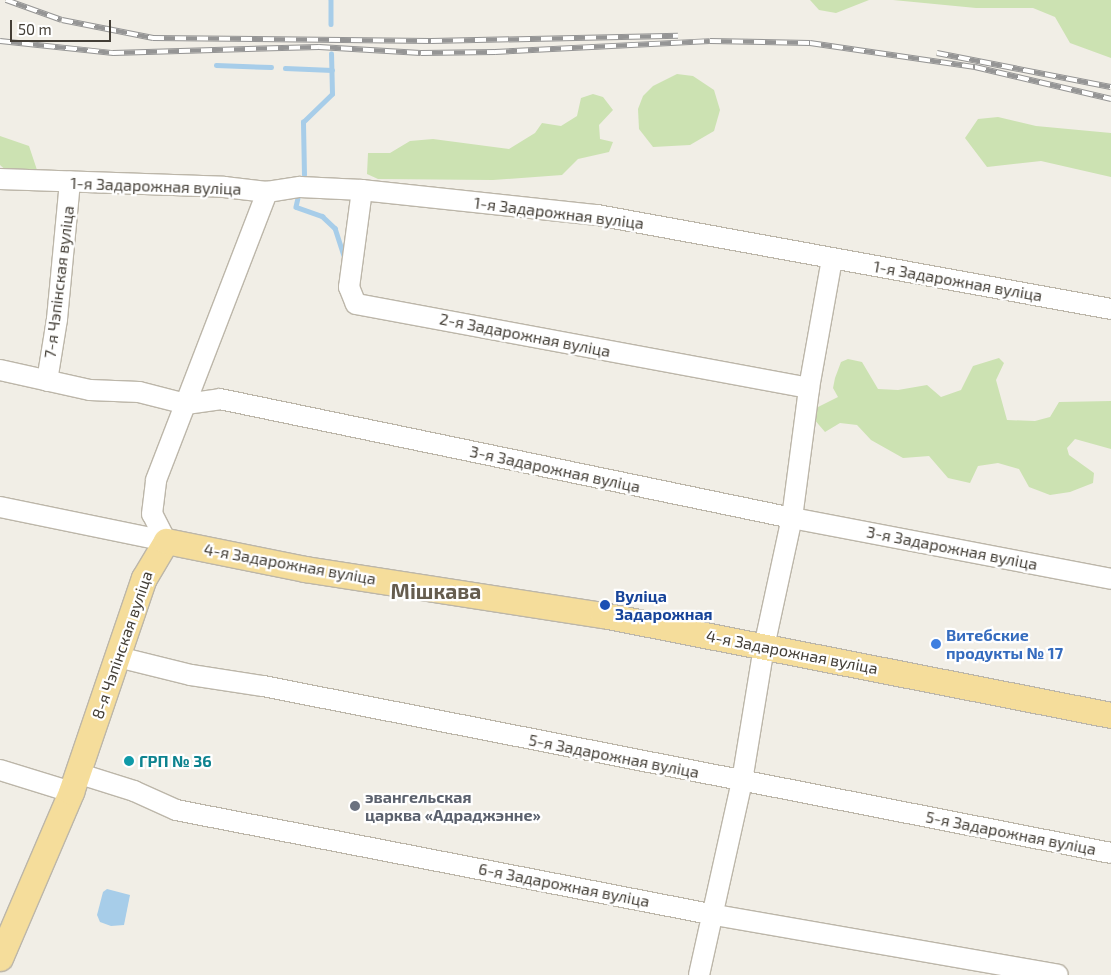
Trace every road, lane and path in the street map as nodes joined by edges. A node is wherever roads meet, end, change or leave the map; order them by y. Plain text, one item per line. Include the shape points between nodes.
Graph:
1 (0, 179) edge
2 (70, 182) junction
3 (362, 190) junction
4 (268, 192) junction
5 (832, 259) junction
6 (1111, 309) edge
7 (0, 370) edge
8 (46, 381) junction
9 (809, 388) junction
10 (186, 404) junction
11 (0, 508) edge
12 (792, 518) junction
13 (166, 541) junction
14 (1111, 579) edge
15 (764, 647) junction
16 (118, 657) junction
17 (1111, 715) edge
18 (0, 770) edge
19 (742, 781) junction
20 (74, 783) junction
21 (1111, 853) edge
22 (710, 914) junction
23 (3, 945) edge
24 (699, 975) edge
25 (1058, 975) edge

1 - 2 street, 1-я Задарожная вуліца
2 - 4 street, 1-я Задарожная вуліца via 224,187
2 - 8 street, 7-я Чэпінская вуліца via 57,319
3 - 4 street, 1-я Задарожная вуліца via 300,187
3 - 5 street, 1-я Задарожная вуліца via 597,215
3 - 9 street, 2-я Задарожная вуліца via 349,286 356,304
4 - 10 street
5 - 6 street, 1-я Задарожная вуліца
5 - 9 street
7 - 8 street, 3-я Задарожная вуліца
8 - 10 street, 3-я Задарожная вуліца via 90,390 139,392
9 - 12 street
10 - 12 street, 3-я Задарожная вуліца via 220,399
10 - 13 street via 156,480 152,514
11 - 13 street, 4-я Задарожная вуліца
12 - 14 street, 3-я Задарожная вуліца
12 - 15 street
13 - 15 main road, 4-я Задарожная вуліца via 305,569 603,615
13 - 16 main road, 8-я Чэпінская вуліца via 144,578
15 - 17 main road, 4-я Задарожная вуліца
15 - 19 street
16 - 19 street, 5-я Задарожная вуліца via 191,675 273,688
16 - 20 main road, 8-я Чэпінская вуліца
18 - 20 street
19 - 21 street, 5-я Задарожная вуліца
19 - 22 street
20 - 22 street, 6-я Задарожная вуліца via 134,791 176,810
20 - 23 main road, 8-я Чэпінская вуліца
22 - 24 street
22 - 25 street, 6-я Задарожная вуліца

